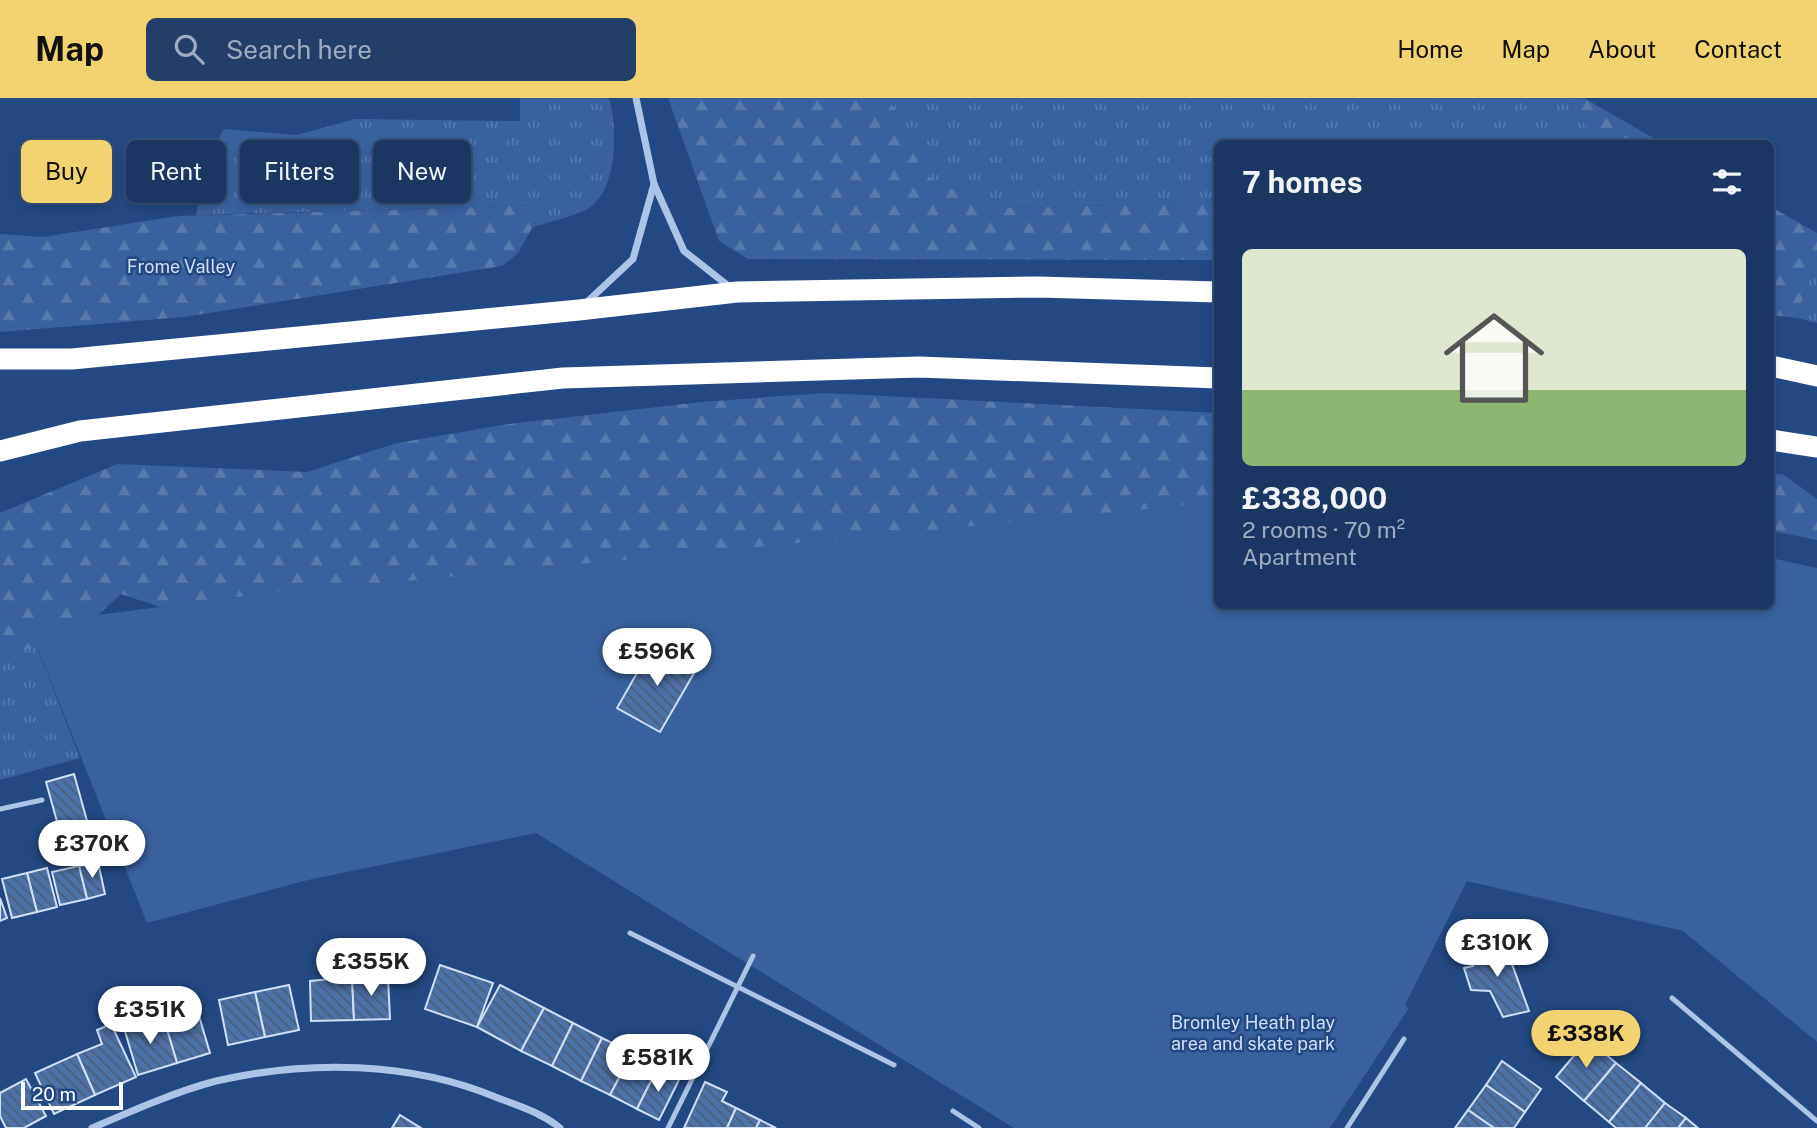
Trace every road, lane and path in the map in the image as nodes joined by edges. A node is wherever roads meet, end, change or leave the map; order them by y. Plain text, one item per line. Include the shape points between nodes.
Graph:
1 (636, 98) edge
2 (654, 184) junction
3 (737, 292) junction
4 (1214, 292) edge
5 (579, 310) junction
6 (0, 359) edge
7 (1774, 367) edge
8 (1817, 376) edge
9 (1214, 378) edge
10 (1774, 440) edge
11 (1817, 447) edge
12 (0, 451) edge
13 (42, 800) dead end
14 (0, 808) edge
15 (630, 933) dead end
16 (753, 956) dead end
17 (738, 986) junction
18 (1672, 998) dead end
19 (1404, 1039) dead end
20 (894, 1065) dead end
21 (953, 1111) dead end
22 (1817, 1121) edge
23 (92, 1128) edge
24 (560, 1128) edge
25 (668, 1128) edge
26 (979, 1128) edge
27 (1347, 1128) edge

1 - 2 street
2 - 3 street via 684,251
2 - 5 street via 633,259
3 - 4 highway via 1038,287
3 - 5 highway
5 - 6 highway via 72,359
7 - 8 highway
9 - 12 highway via 919,368 564,378 80,431
10 - 11 highway
13 - 14 lane
15 - 17 lane
16 - 17 lane
17 - 20 lane
17 - 25 lane
18 - 22 lane
19 - 27 lane
21 - 26 lane
23 - 24 street via 215,1082 308,1066 393,1070 473,1087

